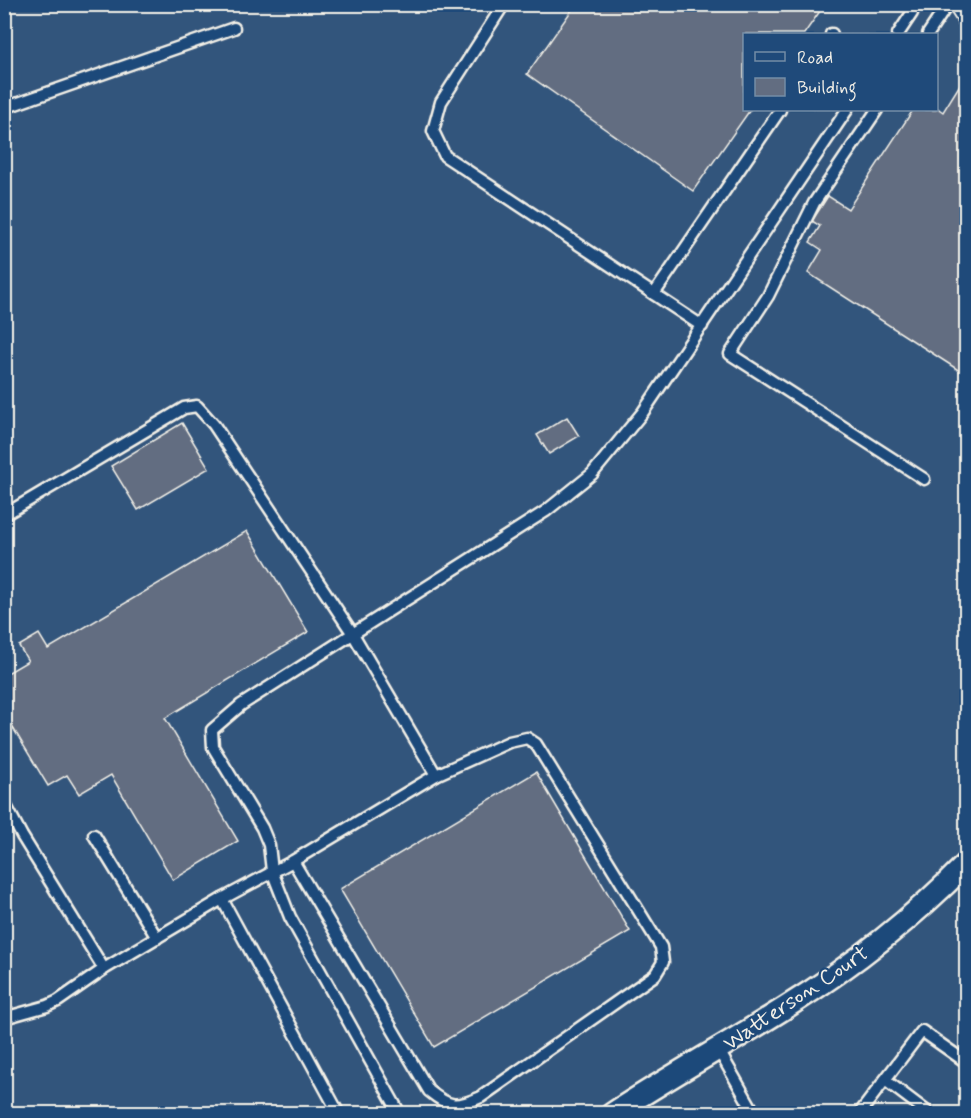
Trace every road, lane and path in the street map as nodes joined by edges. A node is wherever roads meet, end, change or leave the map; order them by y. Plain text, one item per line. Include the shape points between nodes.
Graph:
1 (504, 4) edge
2 (912, 4) edge
3 (950, 4) edge
4 (966, 24) edge
5 (234, 28) dead end
6 (898, 33) edge
7 (929, 33) edge
8 (4, 108) edge
9 (779, 111) edge
10 (846, 111) edge
11 (876, 111) edge
12 (654, 294) junction
13 (702, 326) junction
14 (924, 479) dead end
15 (4, 515) edge
16 (353, 634) junction
17 (436, 775) junction
18 (4, 802) edge
19 (94, 836) dead end
20 (292, 861) junction
21 (966, 864) edge
22 (272, 872) junction
23 (222, 899) junction
24 (157, 938) junction
25 (104, 969) junction
26 (4, 1018) edge
27 (718, 1049) junction
28 (966, 1062) edge
29 (885, 1080) junction
30 (339, 1113) edge
31 (400, 1113) edge
32 (612, 1113) edge
33 (755, 1113) edge
34 (859, 1113) edge
35 (930, 1113) edge

1 - 12 lane via 441,102 433,131 445,156
2 - 6 lane via 912,13
3 - 4 lane
3 - 7 lane
5 - 8 lane
9 - 12 lane
10 - 13 lane
11 - 14 lane via 814,203 768,296 730,354
12 - 13 lane
13 - 16 lane via 643,412 592,474 546,512
15 - 16 lane via 184,408 197,406 214,425
16 - 17 lane
16 - 22 lane via 241,705 212,730 213,747 262,828 269,845
17 - 20 lane
17 - 20 lane via 509,741 527,738 536,744 661,947 663,962 655,975 481,1097 460,1107 444,1103 429,1091
18 - 25 lane
19 - 24 lane
20 - 22 lane
21 - 27 street, Watterson Court via 907,919 850,964
22 - 23 lane
22 - 31 lane via 290,916
23 - 24 lane
23 - 30 lane
24 - 25 lane
25 - 26 lane via 58,1001
27 - 32 street, Watterson Court
27 - 33 lane
28 - 29 lane via 922,1031
29 - 34 lane
29 - 35 lane

